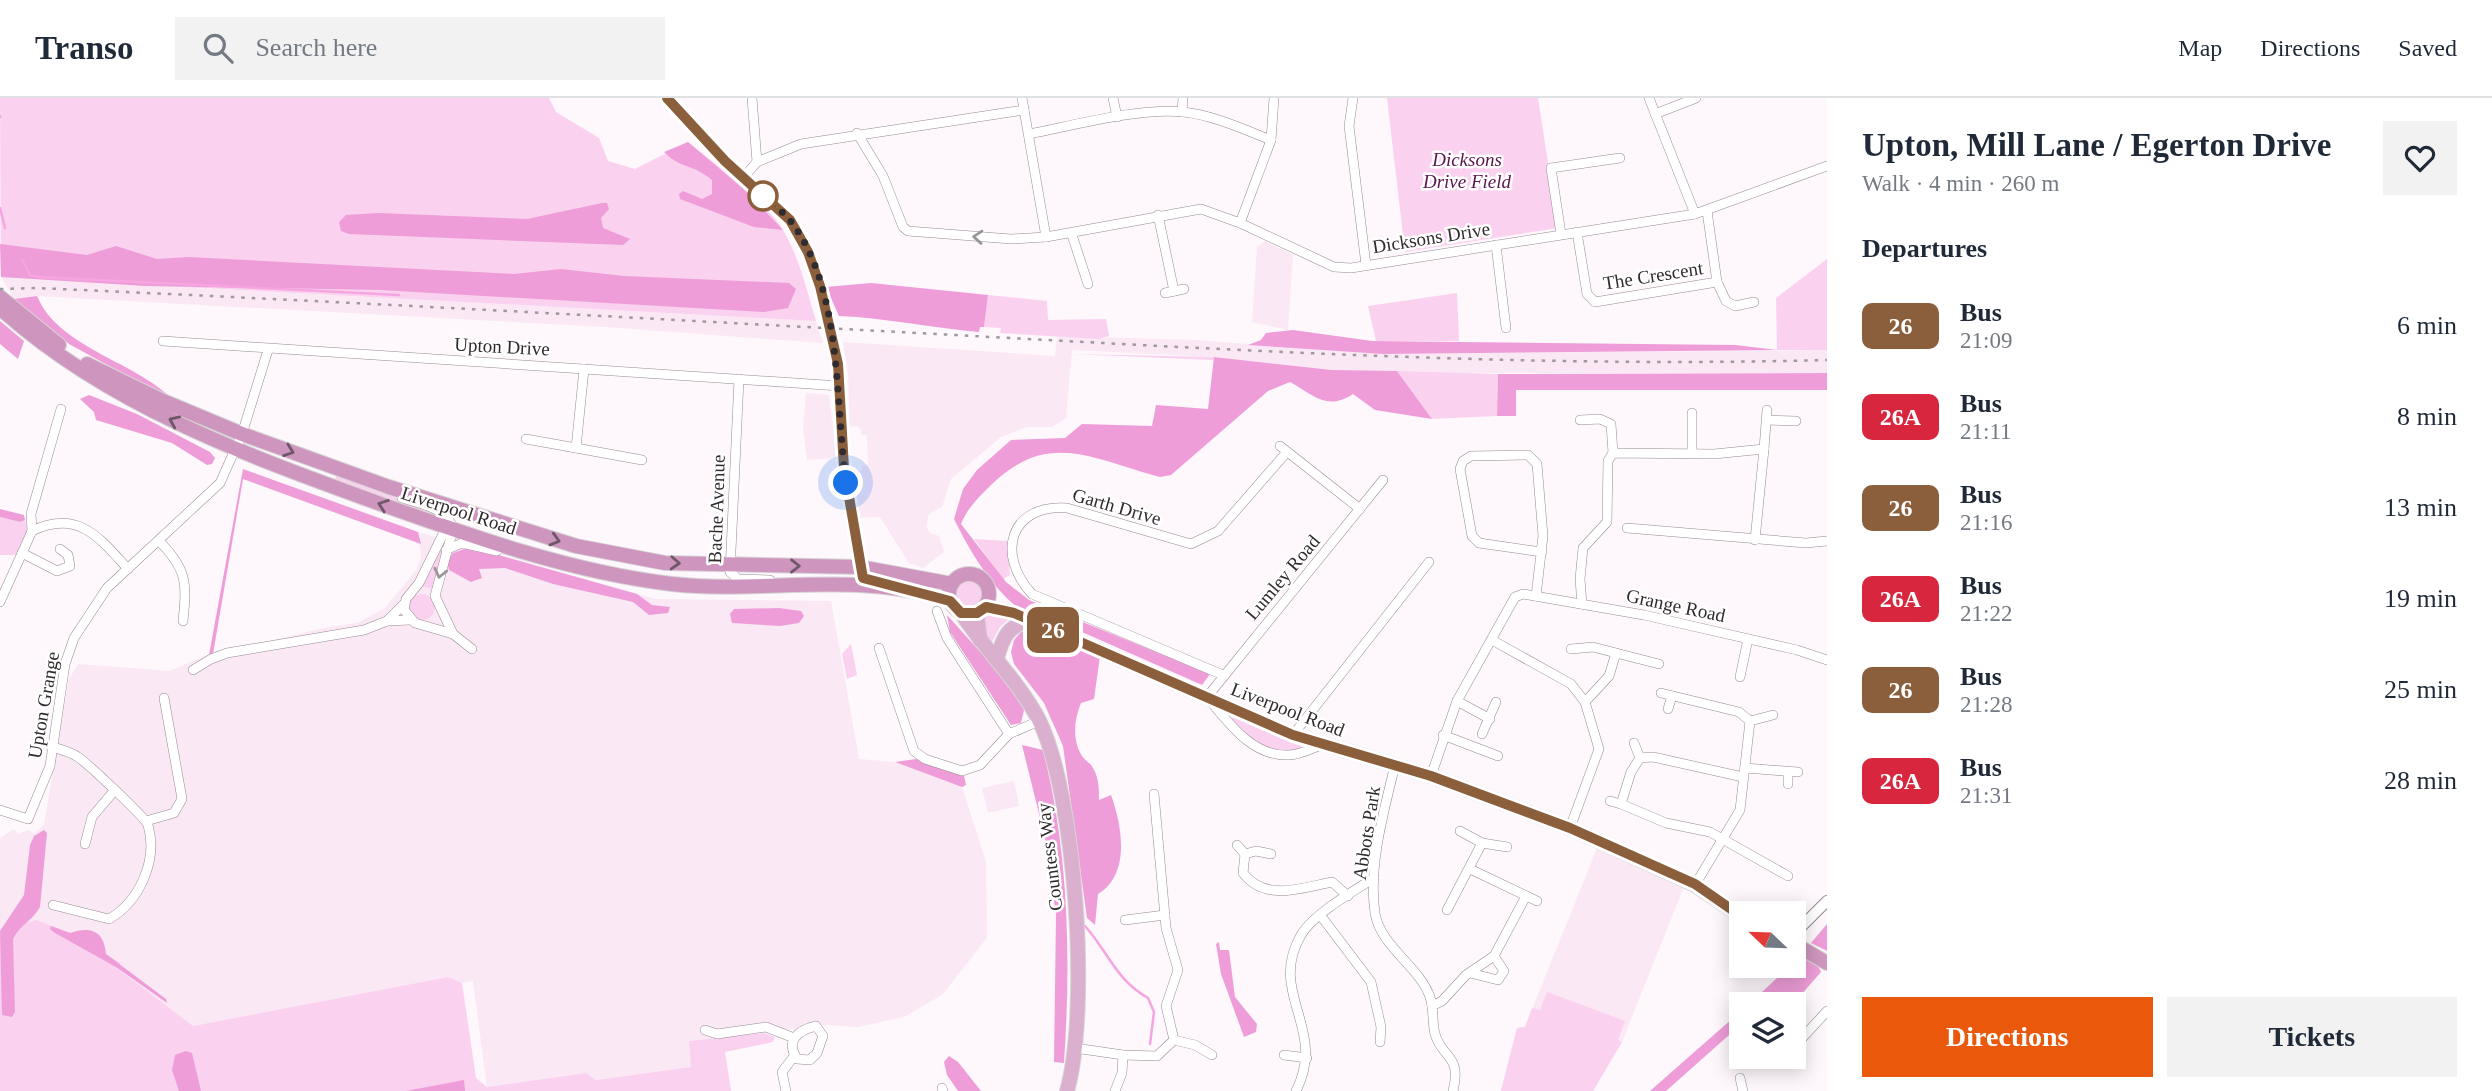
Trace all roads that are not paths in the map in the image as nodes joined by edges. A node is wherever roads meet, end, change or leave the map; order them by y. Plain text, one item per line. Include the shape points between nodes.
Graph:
1 (667, 98) edge
2 (752, 98) edge
3 (1023, 98) edge
4 (1113, 98) edge
5 (1183, 98) edge
6 (1274, 98) edge
7 (1353, 98) edge
8 (1649, 98) edge
9 (1696, 98) edge
10 (1024, 110) junction
11 (1182, 111) junction
12 (1655, 114) junction
13 (1117, 117) junction
14 (875, 131) junction
15 (857, 133) junction
16 (1028, 134) junction
17 (1271, 140) junction
18 (867, 146) junction
19 (1620, 158) dead end
20 (757, 162) junction
21 (1827, 166) edge
22 (743, 178) junction
23 (1707, 211) junction
24 (1695, 214) junction
25 (1158, 215) junction
26 (1240, 223) junction
27 (1577, 232) junction
28 (1561, 234) junction
29 (1072, 235) junction
30 (1046, 237) junction
31 (1496, 245) junction
32 (1366, 265) junction
33 (1717, 282) junction
34 (1088, 284) dead end
35 (1174, 291) dead end
36 (1754, 302) dead end
37 (4, 304) edge
38 (1506, 328) dead end
39 (163, 341) dead end
40 (268, 349) junction
41 (584, 369) junction
42 (739, 379) junction
43 (840, 386) junction
44 (61, 409) dead end
45 (1692, 413) dead end
46 (1580, 421) dead end
47 (1796, 421) dead end
48 (242, 434) junction
49 (526, 439) dead end
50 (576, 447) junction
51 (236, 449) junction
52 (1764, 449) junction
53 (1613, 453) junction
54 (1692, 453) junction
55 (642, 460) dead end
56 (337, 468) junction
57 (1384, 480) dead end
58 (1360, 509) junction
59 (467, 512) junction
60 (1633, 525) dead end
61 (449, 526) junction
62 (32, 531) junction
63 (1755, 540) junction
64 (159, 541) junction
65 (1827, 541) edge
66 (60, 548) dead end
67 (446, 550) junction
68 (1542, 552) junction
69 (22, 553) junction
70 (532, 554) junction
71 (1429, 562) dead end
72 (729, 566) junction
73 (860, 567) junction
74 (128, 569) junction
75 (952, 584) junction
76 (796, 585) junction
77 (897, 587) junction
78 (414, 591) junction
79 (989, 591) junction
80 (1536, 596) junction
81 (437, 601) junction
82 (950, 601) junction
83 (0, 602) edge
84 (404, 604) junction
85 (1582, 604) junction
86 (981, 610) junction
87 (937, 611) dead end
88 (961, 613) junction
89 (1014, 613) junction
90 (410, 620) junction
91 (1030, 620) junction
92 (183, 621) dead end
93 (387, 621) junction
94 (425, 624) junction
95 (453, 634) junction
96 (1748, 639) junction
97 (1492, 640) junction
98 (980, 642) junction
99 (879, 648) dead end
100 (472, 649) dead end
101 (1572, 649) dead end
102 (1616, 653) junction
103 (997, 658) junction
104 (1827, 660) edge
105 (1659, 664) dead end
106 (193, 670) dead end
107 (1223, 675) junction
108 (1741, 677) dead end
109 (1661, 693) dead end
110 (1672, 696) junction
111 (1208, 697) junction
112 (164, 698) dead end
113 (1457, 701) junction
114 (1496, 702) dead end
115 (1585, 702) junction
116 (1668, 709) dead end
117 (1773, 715) dead end
118 (1490, 719) junction
119 (1039, 721) junction
120 (1750, 721) junction
121 (1009, 734) junction
122 (1482, 734) dead end
123 (1293, 735) junction
124 (1443, 735) junction
125 (1634, 743) dead end
126 (1321, 745) junction
127 (53, 747) junction
128 (1498, 756) dead end
129 (1640, 758) junction
130 (1395, 765) junction
131 (1744, 773) junction
132 (1431, 776) junction
133 (1788, 784) dead end
134 (114, 791) junction
135 (1154, 794) dead end
136 (1610, 801) dead end
137 (1620, 804) junction
138 (0, 810) edge
139 (146, 821) junction
140 (1570, 828) junction
141 (1461, 831) dead end
142 (1722, 839) junction
143 (1482, 843) junction
144 (85, 844) dead end
145 (1237, 845) dead end
146 (1507, 847) dead end
147 (1245, 854) junction
148 (1271, 854) dead end
149 (1471, 869) junction
150 (1788, 876) dead end
151 (1374, 878) junction
152 (1695, 884) junction
153 (1348, 895) junction
154 (1526, 896) junction
155 (1537, 901) dead end
156 (1827, 901) edge
157 (52, 905) dead end
158 (1729, 908) edge
159 (1447, 910) dead end
160 (1165, 915) junction
161 (1321, 916) junction
162 (1125, 920) dead end
163 (1806, 926) edge
164 (1806, 947) edge
165 (1494, 956) junction
166 (1827, 963) edge
167 (1470, 973) junction
168 (1432, 1006) junction
169 (1827, 1010) edge
170 (705, 1030) dead end
171 (1806, 1034) edge
172 (794, 1038) junction
173 (1174, 1040) junction
174 (1380, 1042) dead end
175 (1075, 1048) junction
176 (794, 1055) junction
177 (1123, 1055) junction
178 (1212, 1055) dead end
179 (1284, 1055) dead end
180 (1307, 1058) junction
181 (1740, 1078) dead end
182 (786, 1091) edge
183 (1066, 1091) edge
184 (1115, 1091) edge
185 (1296, 1091) edge
186 (1453, 1091) edge
187 (1743, 1091) edge

1 - 22 street
2 - 20 street
3 - 10 street
4 - 13 street
5 - 11 street
6 - 17 street
7 - 32 street via 1349,126
8 - 12 street
9 - 12 street
10 - 14 street
10 - 16 street
11 - 13 street
11 - 17 street
12 - 24 street
13 - 16 street
14 - 15 street
14 - 18 street
15 - 18 street
15 - 20 street via 801,145
16 - 30 street
17 - 26 street
30 -> 18 street, Dicksons Drive via 1011,239 908,231
19 - 28 street via 1550,169
20 - 22 street
21 - 23 street, Dicksons Drive
22 - 43 street via 790,220 808,252 826,309
23 - 24 street, Dicksons Drive
23 - 33 street, The Crescent
24 - 27 street, Dicksons Drive
25 - 26 street, Dicksons Drive via 1201,209
25 - 29 street, Dicksons Drive
25 - 35 street
26 - 32 street, Dicksons Drive via 1334,267
27 - 28 street, Dicksons Drive
27 - 33 street, The Crescent via 1587,294 1595,302
28 - 31 street, Dicksons Drive
29 - 30 street, Dicksons Drive
29 - 34 street via 1088,272
31 - 32 street, Dicksons Drive
31 - 38 street
33 - 36 street via 1726,301 1735,306
37 - 48 highway, Liverpool Road via 86,363
51 -> 37 highway, Liverpool Road via 156,413 85,373 36,341
39 - 40 street, Upton Drive
40 - 41 street, Upton Drive
40 - 48 street, Upton Grange
41 - 42 street, Upton Drive
41 - 50 street
42 - 43 street, Upton Drive
42 - 72 street, Bache Avenue
43 - 73 street via 844,468
44 - 62 street via 31,514
45 - 54 street
46 - 53 street via 1600,419 1611,424
47 - 52 street via 1767,415
48 - 51 street, Upton Grange
48 -> 56 highway, Liverpool Road
49 - 50 street
50 - 55 street
61 -> 51 highway, Liverpool Road
51 - 64 street, Upton Grange via 220,483
52 - 54 street
52 - 63 street
53 - 54 street
53 - 85 street via 1608,461 1607,522 1583,548
56 - 59 highway, Liverpool Road
56 - 61 street via 441,512
57 - 58 street, Lumley Road
58 - 107 street, Lumley Road
58 - 107 street, Garth Drive via 1284,449 1218,531 1198,542 1173,541 1067,508 1034,513 1020,525 1010,542 1011,560 1032,594
59 - 61 street
59 - 70 highway via 457,518 459,525
59 -> 72 highway, Liverpool Road via 622,556
60 - 63 street
61 - 67 street
61 - 70 highway, Liverpool Road
61 - 78 street
62 - 69 street
62 - 74 street via 49,523 71,523 97,536
63 - 65 street
64 - 74 street, Upton Grange
64 - 92 street via 183,572
66 - 69 street via 68,555 69,566 57,571
67 - 70 street via 462,543
67 -> 81 street
68 - 68 street via 1533,458 1528,454 1471,456 1463,461 1460,469 1472,536 1485,544
68 - 80 street
69 - 83 street
70 - 76 highway, Liverpool Road via 618,576 675,584
71 - 123 street
72 -> 73 highway, Liverpool Road
72 - 76 street, Bache Avenue via 738,579
73 - 75 highway, Liverpool Road
73 - 77 street via 863,578
74 - 127 street, Upton Grange via 107,588 74,638 65,664
75 - 79 highway via 961,575 975,574
75 - 82 highway
76 - 77 highway, Liverpool Road
77 - 82 highway, Liverpool Road
78 - 81 street via 426,590
78 - 84 street
79 - 86 highway
79 - 89 highway, Liverpool Road
80 - 85 street, Grange Road
80 - 97 street, Grange Road via 1515,597
81 - 94 street via 433,619
81 - 95 street
82 - 88 highway
84 - 90 street
84 - 93 street
85 - 96 street, Grange Road
86 - 88 highway
86 - 89 highway, Liverpool Road
86 - 98 main road
87 - 121 street via 947,638
88 - 98 main road, Countess Way
89 - 91 highway, Liverpool Road
90 - 93 street
90 - 94 street
91 - 103 main road via 1008,631
91 - 111 highway, Liverpool Road
93 - 106 street via 364,630 218,656
94 - 95 street
95 - 100 street
96 - 104 street, Grange Road
96 - 108 street
97 - 113 street
97 - 115 street via 1571,684
98 - 103 main road, Countess Way
99 - 121 street via 914,751 962,771 980,765
101 - 102 street via 1593,647
102 - 105 street
102 - 115 street via 1609,676
103 - 119 main road, Countess Way
107 - 111 street, Lumley Road
109 - 110 street
110 - 116 street
110 - 120 street via 1739,712
111 - 123 highway, Liverpool Road
111 - 126 street via 1241,737 1270,753 1291,755
112 - 139 street via 182,799 174,813
113 - 118 street
113 - 124 street
114 - 118 street
115 - 140 street via 1599,749
117 - 120 street
118 - 122 street
119 - 121 street
119 - 175 main road, Countess Way via 1056,761 1072,878 1077,944
120 - 131 street
123 - 126 highway, Liverpool Road
124 - 128 street
124 - 132 street
125 - 129 street
126 - 130 highway, Liverpool Road
127 - 134 street via 79,757
127 - 138 street, Upton Grange via 46,780 26,819
129 - 131 street
129 - 137 street
130 - 132 highway, Liverpool Road
130 - 151 street, Abbots Park
131 - 133 street via 1793,772
131 - 142 street via 1740,810
132 - 140 highway, Liverpool Road
134 - 139 street
134 - 144 street via 92,817
135 - 160 street
136 - 137 street
137 - 142 street
139 - 157 street via 150,861 137,891 117,915 110,919
140 - 152 highway, Liverpool Road
141 - 143 street
142 - 150 street
142 - 152 street
143 - 146 street
143 - 149 street
145 - 147 street
147 - 148 street
147 - 153 street via 1243,873 1252,886 1277,892 1332,881
149 - 154 street
149 - 159 street
151 - 153 street
151 - 168 street, Abbots Park via 1379,928 1416,972
152 - 158 highway, Liverpool Road
153 - 161 street
154 - 155 street
154 - 165 street
156 - 163 street
160 - 162 street
160 - 173 street via 1178,970 1166,1006
161 - 174 street via 1371,982
161 - 180 street via 1302,933 1290,982 1306,1035
164 - 166 highway
165 - 167 street
165 - 167 street via 1504,971 1498,980
167 - 168 street
168 - 186 street, Abbots Park via 1435,1035 1454,1061
169 - 171 street
170 - 172 street via 716,1034 765,1027
172 - 176 street
172 - 176 street via 816,1026 823,1036 814,1057 801,1060
173 - 177 street via 1157,1056
173 - 178 street
175 - 177 street
175 - 183 main road, Countess Way
176 - 182 street via 782,1072
177 - 184 street
179 - 180 street
180 - 185 street
181 - 187 street

